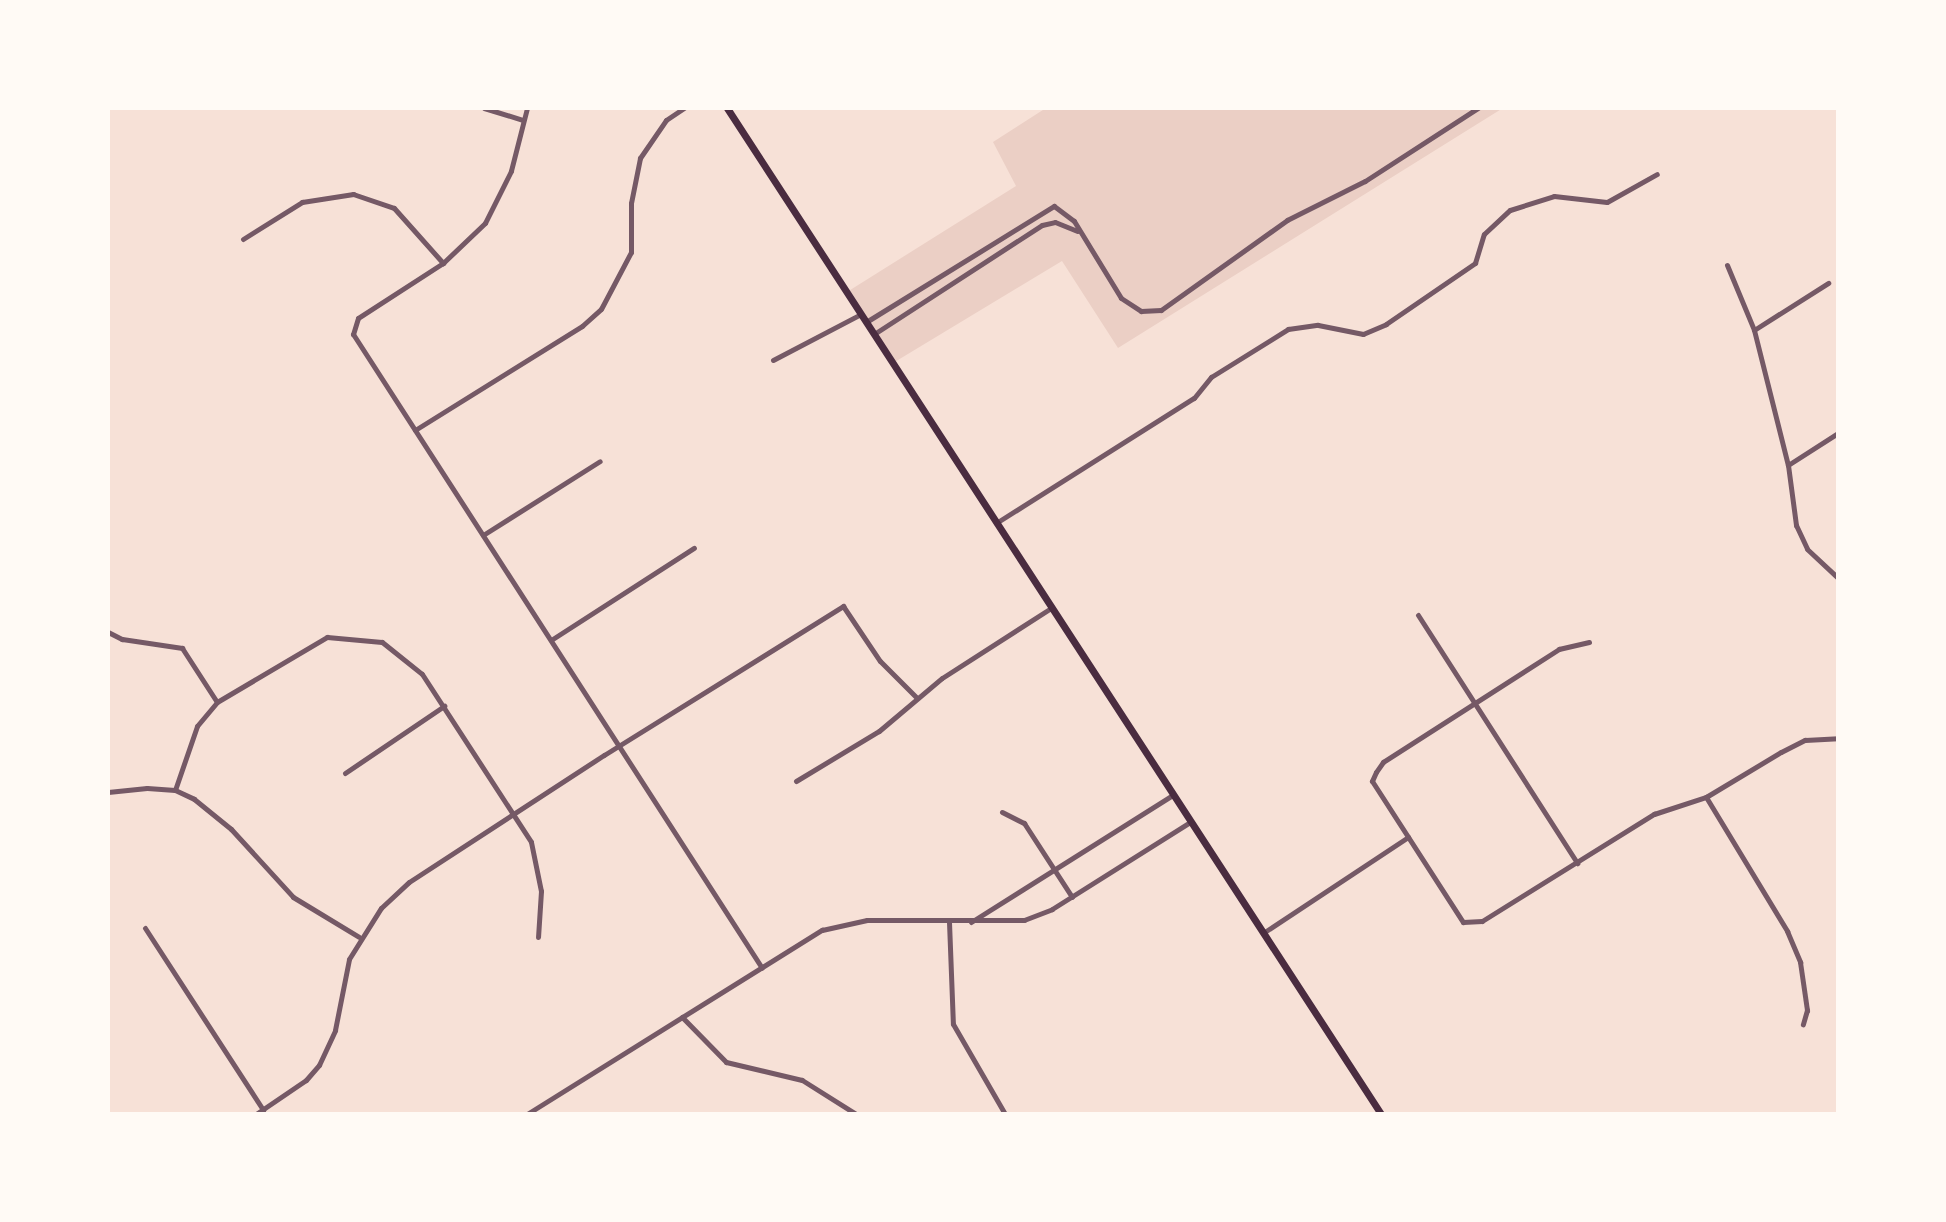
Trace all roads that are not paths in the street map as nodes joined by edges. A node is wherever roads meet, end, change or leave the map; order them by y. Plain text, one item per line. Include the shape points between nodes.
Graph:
1 (484, 108) edge
2 (527, 108) edge
3 (684, 108) edge
4 (727, 108) edge
5 (1478, 108) edge
6 (523, 120) junction
7 (1657, 174) dead end
8 (1078, 232) junction
9 (243, 239) dead end
10 (443, 263) junction
11 (1727, 265) dead end
12 (1828, 283) dead end
13 (861, 314) junction
14 (866, 322) junction
15 (1754, 330) junction
16 (874, 334) junction
17 (773, 360) dead end
18 (415, 430) junction
19 (1838, 433) edge
20 (600, 461) dead end
21 (1788, 465) junction
22 (996, 523) junction
23 (483, 535) junction
24 (694, 548) dead end
25 (1838, 578) edge
26 (1051, 608) junction
27 (1418, 615) dead end
28 (108, 632) edge
29 (551, 640) junction
30 (1589, 642) dead end
31 (917, 698) junction
32 (217, 702) junction
33 (1473, 704) junction
34 (444, 706) junction
35 (1838, 738) edge
36 (619, 747) junction
37 (345, 773) dead end
38 (796, 781) dead end
39 (175, 790) junction
40 (108, 792) edge
41 (1173, 795) junction
42 (1706, 797) junction
43 (1002, 812) dead end
44 (513, 814) junction
45 (1190, 822) junction
46 (1408, 837) junction
47 (1577, 863) junction
48 (1055, 870) junction
49 (1072, 897) junction
50 (949, 922) junction
51 (971, 922) junction
52 (145, 928) dead end
53 (1263, 933) junction
54 (359, 937) junction
55 (538, 937) dead end
56 (762, 968) junction
57 (682, 1017) junction
58 (1803, 1024) dead end
59 (263, 1110) junction
60 (256, 1114) edge
61 (527, 1114) edge
62 (856, 1114) edge
63 (1005, 1114) edge
64 (1381, 1114) edge

1 - 6 street
2 - 6 street
3 - 18 street via 666,120 640,158 631,203 631,252 601,309
4 - 13 main road
5 - 8 street via 1365,181 1287,220 1161,310 1141,311 1121,298
6 - 10 street via 499,199 476,234
7 - 22 street via 1607,202 1554,196 1510,210 1484,234 1475,263 1386,324 1363,334 1318,325 1288,329 1211,377 1194,398
8 - 14 street via 1068,213 1049,207
8 - 16 street via 1067,224 1042,225
9 - 10 street via 302,202 353,194 394,208 420,231
10 - 18 street via 352,325 364,354
11 - 15 street
12 - 15 street
13 - 14 main road
13 - 17 street
14 - 16 main road
15 - 21 street
16 - 22 main road
18 - 23 street
19 - 21 street
20 - 23 street
21 - 25 street via 1796,525 1807,549
22 - 26 main road
23 - 29 street
24 - 29 street
26 - 31 street
26 - 41 main road
27 - 33 street
28 - 32 street via 182,648
29 - 36 street
30 - 33 street via 1559,649
31 - 36 street via 880,661 843,606
31 - 38 street via 879,731
32 - 34 street via 306,645 345,636 382,642 409,659
32 - 39 street via 197,726
33 - 46 street via 1383,762 1372,781
33 - 47 street
34 - 37 street
34 - 44 street
35 - 42 street via 1805,740
36 - 44 street
36 - 56 street
39 - 40 street
39 - 54 street via 231,829 293,897
41 - 45 main road
41 - 48 street
42 - 47 street via 1654,814
42 - 58 street via 1787,931 1800,962 1807,1010
43 - 48 street via 1024,823
44 - 54 street via 409,882
44 - 55 street via 539,863
45 - 49 street
45 - 53 main road
46 - 47 street via 1463,922 1473,925
46 - 53 street
48 - 49 street
48 - 51 street
49 - 51 street via 1024,920
50 - 51 street
50 - 56 street via 839,922
50 - 63 street via 953,1024
52 - 59 street
53 - 64 main road
54 - 59 street via 342,982 329,1047 306,1080
56 - 57 street
57 - 61 street
57 - 62 street via 726,1062 802,1080
59 - 60 street

